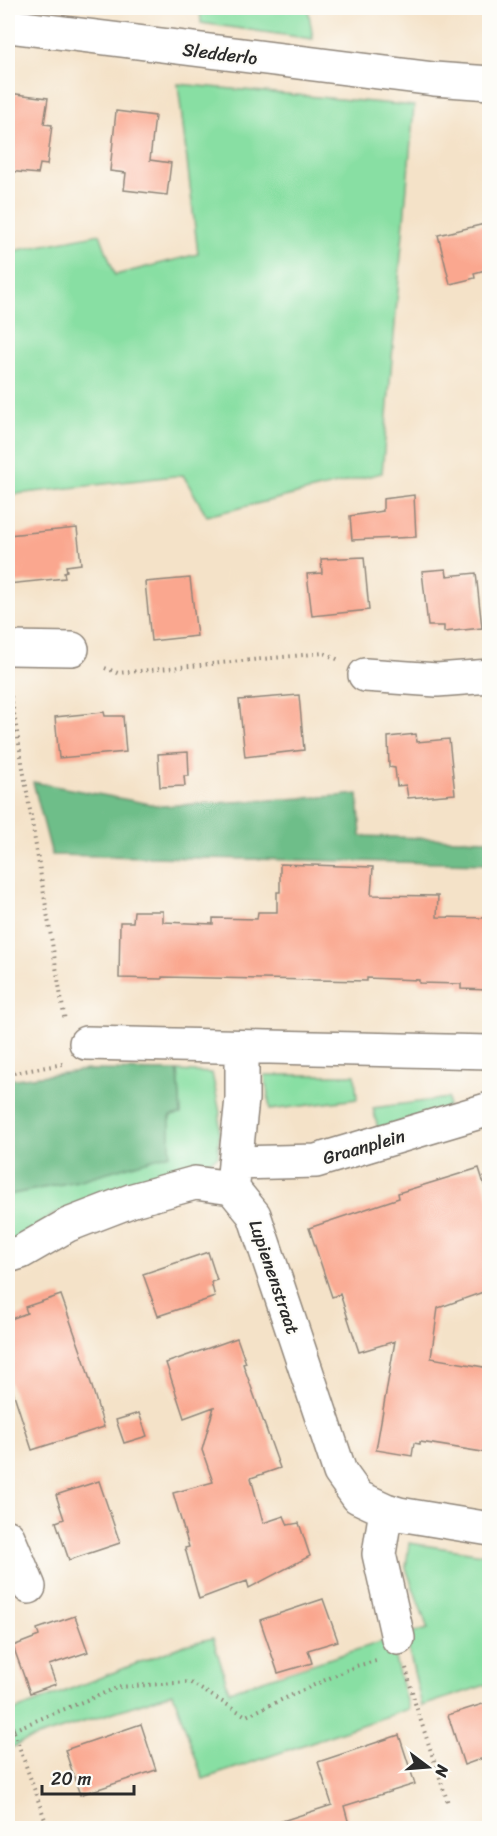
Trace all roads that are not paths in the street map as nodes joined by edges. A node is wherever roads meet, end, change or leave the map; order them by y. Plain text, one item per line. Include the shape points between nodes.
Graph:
1 (8, 26) edge
2 (489, 83) edge
3 (8, 648) edge
4 (72, 649) dead end
5 (354, 668) road end
6 (489, 676) edge
7 (76, 1046) road end
8 (242, 1047) junction
9 (489, 1052) edge
10 (489, 1109) edge
11 (234, 1175) junction
12 (8, 1256) edge
13 (386, 1510) junction
14 (489, 1529) edge
15 (8, 1537) edge
16 (29, 1587) dead end
17 (400, 1646) road end

1 - 2 street, Sledderlo
3 - 4 street
5 - 6 street via 437,680
7 - 8 street
8 - 9 street
8 - 11 street via 242,1099
10 - 11 street, Graanplein via 316,1161
11 - 12 street via 133,1200 68,1225
11 - 13 street, Lupienenstraat via 254,1215 340,1472 358,1497
13 - 14 street, Lupienenstraat
13 - 17 street via 379,1554
15 - 16 street

